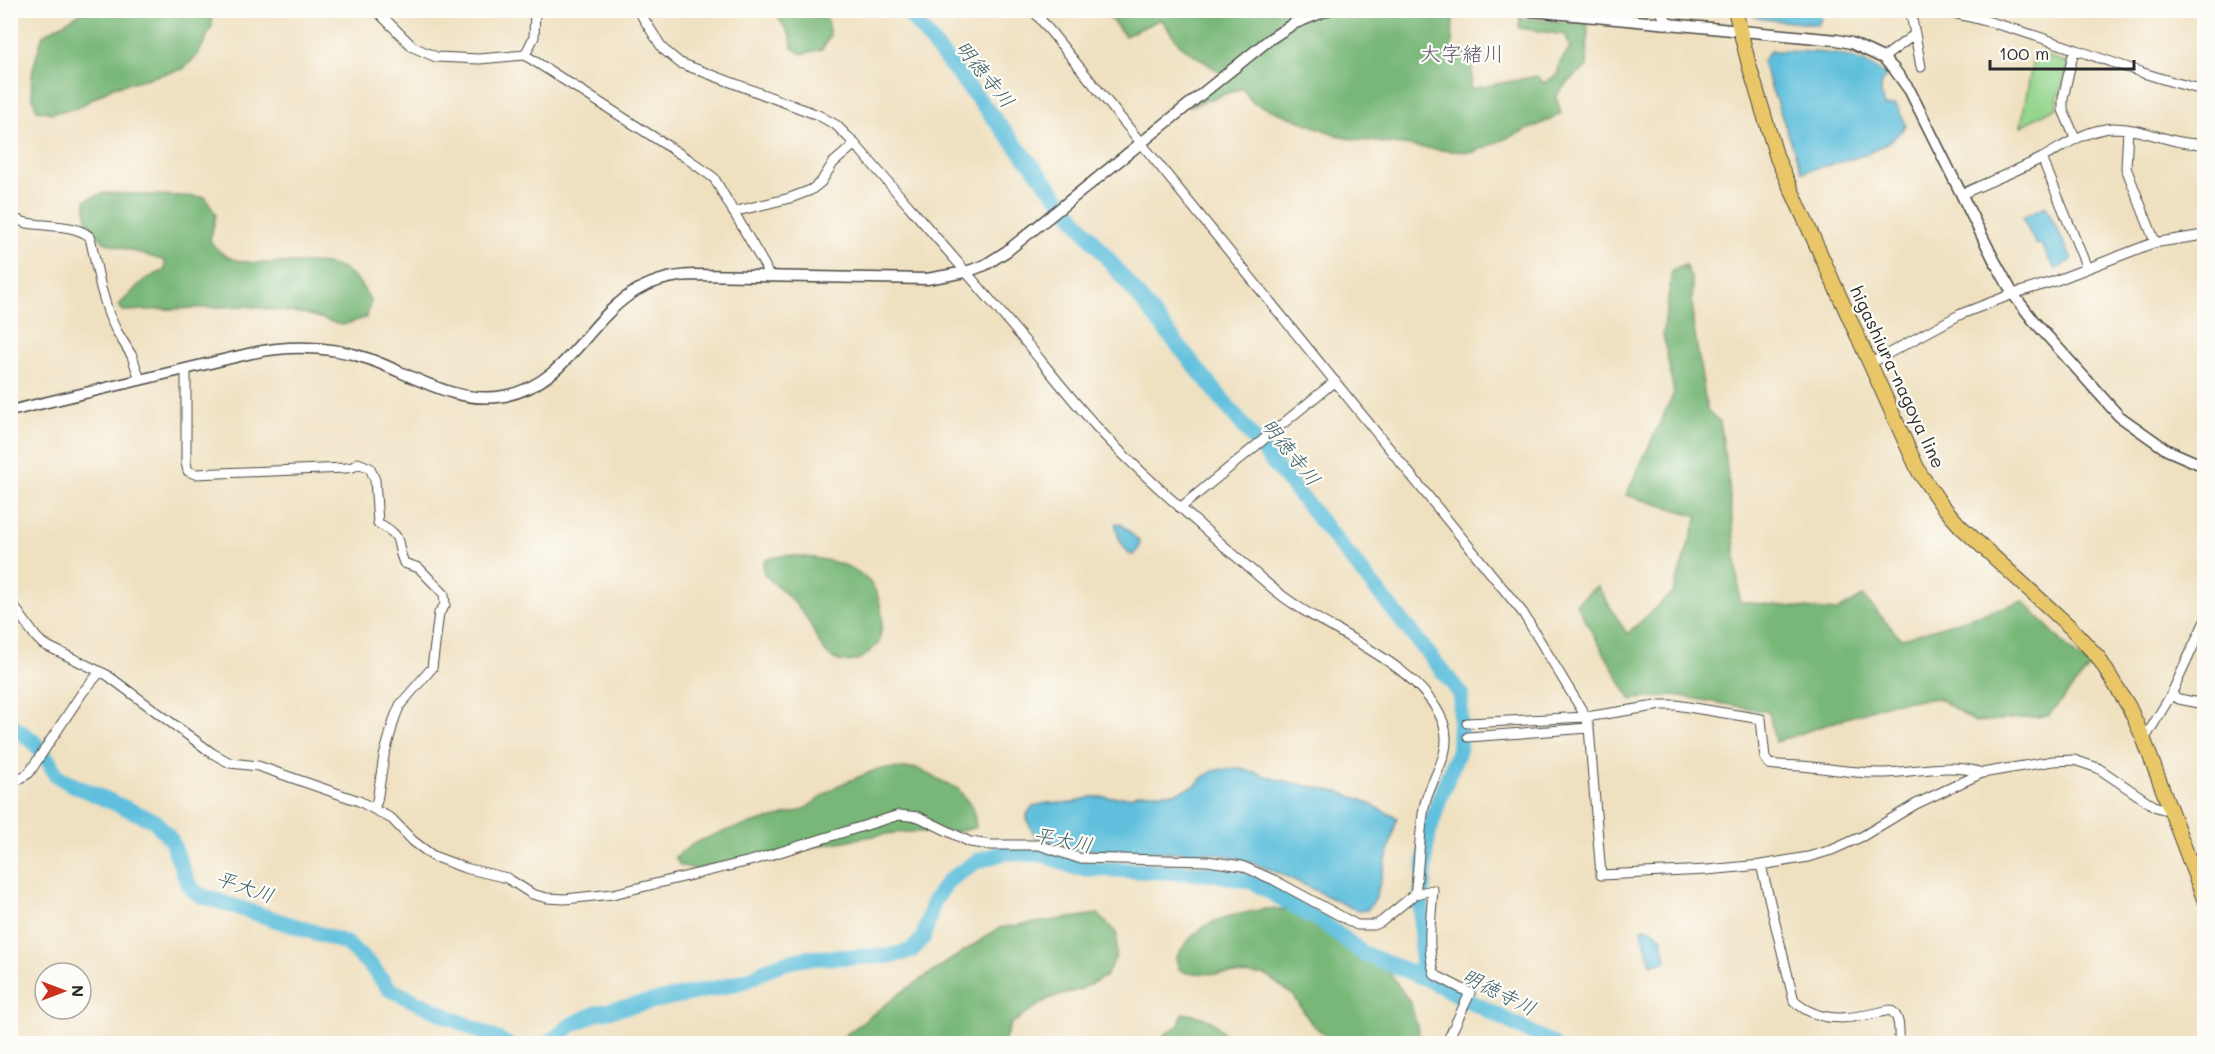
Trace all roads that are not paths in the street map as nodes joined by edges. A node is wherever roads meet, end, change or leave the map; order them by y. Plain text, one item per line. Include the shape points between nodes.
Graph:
1 (376, 10) edge
2 (535, 10) edge
3 (638, 10) edge
4 (1034, 10) edge
5 (1328, 10) edge
6 (1521, 10) edge
7 (1659, 10) edge
8 (1736, 10) edge
9 (1910, 10) edge
10 (1937, 10) edge
11 (1671, 26) junction
12 (1739, 29) junction
13 (1914, 34) junction
14 (2074, 50) junction
15 (525, 55) junction
16 (1884, 58) junction
17 (1921, 67) dead end
18 (2205, 90) edge
19 (2128, 129) junction
20 (2075, 138) junction
21 (1140, 142) junction
22 (855, 144) junction
23 (2205, 144) edge
24 (2042, 158) junction
25 (1962, 194) junction
26 (733, 212) junction
27 (10, 215) edge
28 (2205, 235) edge
29 (2155, 242) junction
30 (2087, 268) junction
31 (966, 272) junction
32 (768, 276) junction
33 (2013, 294) junction
34 (1869, 364) junction
35 (186, 369) junction
36 (140, 380) junction
37 (1335, 381) junction
38 (10, 411) edge
39 (2205, 466) edge
40 (1180, 508) junction
41 (10, 601) edge
42 (2205, 623) edge
43 (100, 672) junction
44 (2171, 695) junction
45 (2205, 704) edge
46 (1586, 717) junction
47 (1467, 723) dead end
48 (1589, 728) junction
49 (1468, 737) dead end
50 (2144, 740) junction
51 (1982, 773) junction
52 (10, 785) edge
53 (2169, 807) junction
54 (374, 808) junction
55 (1761, 865) junction
56 (1416, 894) junction
57 (2205, 899) edge
58 (1446, 1044) edge
59 (1899, 1044) edge

1 - 15 street via 413,47 436,57
2 - 15 street via 534,37
3 - 22 street via 663,49 680,63 818,115 836,125
4 - 21 street
5 - 21 street via 1270,39
6 - 11 street
7 - 11 street
8 - 12 main road, higashiura-nagoya line
9 - 13 street
10 - 14 street via 1970,16
11 - 12 street
12 - 16 street via 1837,40
12 - 34 main road, higashiura-nagoya line via 1777,158
13 - 16 street
13 - 17 street
14 - 18 street
14 - 20 street via 2063,110
15 - 26 street via 714,178
16 - 25 street via 1910,91
19 - 20 street via 2102,130
19 - 23 street via 2178,143
19 - 29 street via 2126,168
20 - 24 street
21 - 31 street via 1007,251
21 - 37 street
22 - 26 street via 811,190
22 - 31 street
24 - 25 street
24 - 30 street
25 - 33 street
26 - 32 street
27 - 36 street via 19,221 78,230 90,237 109,315 132,356
28 - 29 street
29 - 30 street
30 - 33 street
31 - 32 street via 927,279
31 - 40 street via 1118,449
32 - 35 street via 681,275 642,286 604,316 554,372 526,389 504,396 456,394 369,359 326,349 274,349
33 - 34 street via 1961,314
33 - 39 street via 2119,416 2167,450
34 - 50 main road, higashiura-nagoya line via 1919,472 1941,504 2097,657 2129,707
35 - 36 street
35 - 54 street via 188,471 195,474 346,468 358,463 370,468 375,480 378,523 400,542 404,563 419,568 444,594 432,668 400,705 395,717
36 - 38 street
37 - 40 street
37 - 46 street via 1522,613
40 - 56 street via 1276,592 1410,676 1433,703 1446,741 1443,762 1424,805
41 - 43 street via 43,644
42 - 44 street
43 - 52 street via 29,772
43 - 54 street via 230,763 258,766
44 - 45 street
44 - 50 street
46 - 47 street
46 - 48 street
46 - 51 street via 1676,705 1761,719 1769,764 1862,774 1926,769
48 - 49 street
48 - 55 street via 1601,875
50 - 53 main road, higashiura-nagoya line
51 - 53 street via 2074,760 2097,768 2154,806
51 - 55 street via 1832,850
53 - 57 main road, higashiura-nagoya line
54 - 56 street via 433,856 507,878 532,894 547,898 613,894 754,860 899,815 919,817 970,842 1039,845 1078,858 1206,861 1242,866 1357,925 1381,922
55 - 59 street via 1794,1001 1803,1010 1830,1018 1890,1010 1897,1018
56 - 58 street via 1432,891 1431,964 1435,975 1470,993

